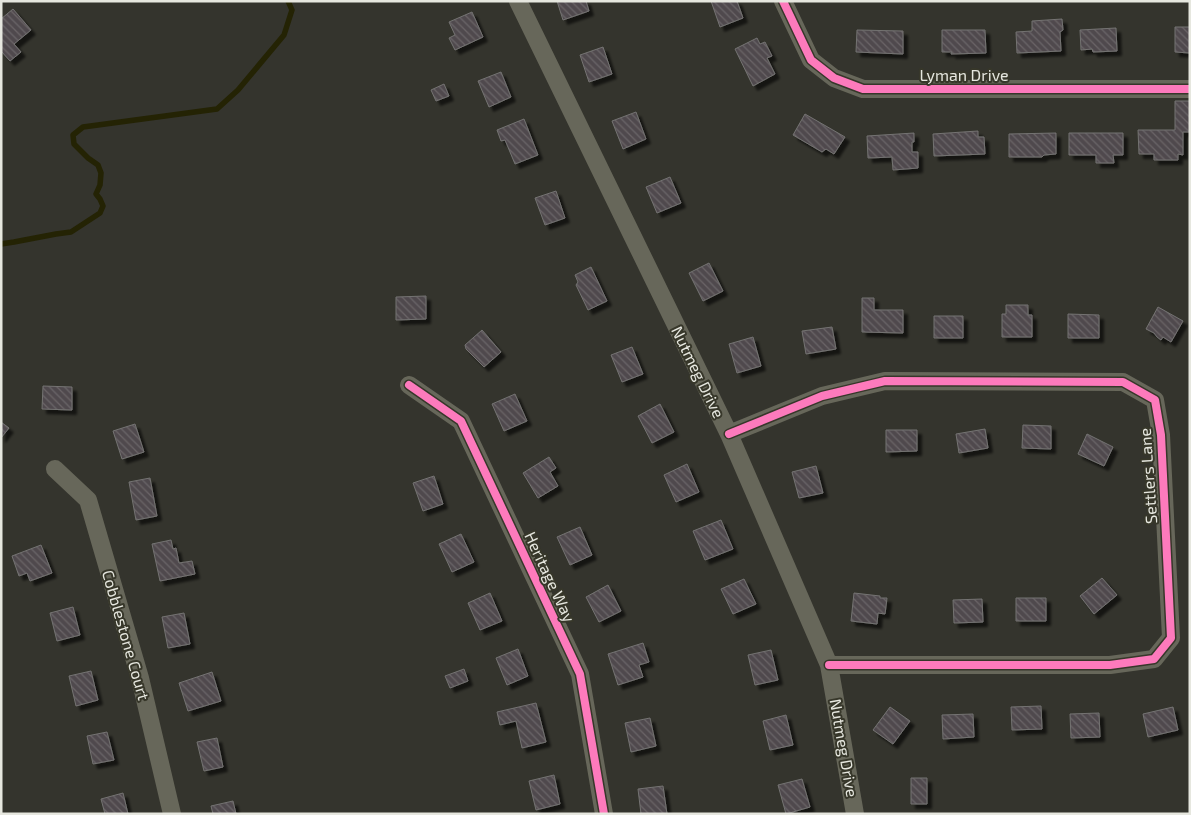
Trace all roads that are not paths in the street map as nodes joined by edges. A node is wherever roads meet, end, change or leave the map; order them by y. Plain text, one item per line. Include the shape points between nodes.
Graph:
1 (518, 1) edge
2 (783, 1) edge
3 (1190, 90) edge
4 (409, 385) dead end
5 (729, 434) junction
6 (55, 470) dead end
7 (829, 665) junction
8 (172, 814) edge
9 (604, 814) edge
10 (855, 814) edge

1 - 5 street, Nutmeg Drive
2 - 3 street, Lyman Drive via 811,60 834,78 863,89
4 - 9 street, Heritage Way via 461,421 580,674
5 - 7 street, Nutmeg Drive
5 - 7 street, Settlers Lane via 822,396 885,381 1123,382 1155,400 1161,435 1171,638 1154,658 1110,666
6 - 8 street, Cobblestone Court via 88,500 140,678
7 - 10 street, Nutmeg Drive

